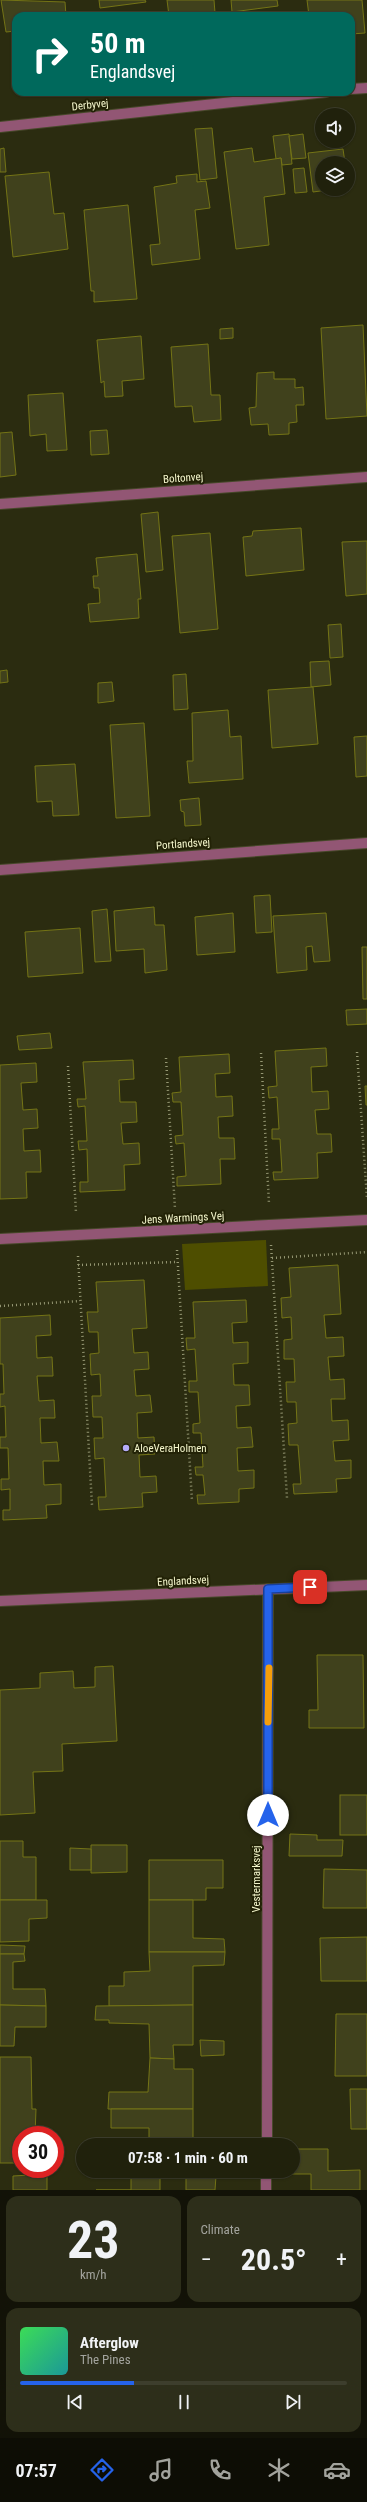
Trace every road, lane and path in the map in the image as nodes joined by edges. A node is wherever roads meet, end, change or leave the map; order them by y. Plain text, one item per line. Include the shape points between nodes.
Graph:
1 (367, 88) edge
2 (355, 89) edge
3 (289, 96) edge
4 (0, 127) edge
5 (367, 477) edge
6 (0, 504) edge
7 (367, 843) edge
8 (0, 870) edge
9 (357, 1052) dead end
10 (261, 1053) dead end
11 (166, 1058) dead end
12 (68, 1066) dead end
13 (367, 1204) edge
14 (367, 1220) edge
15 (270, 1225) junction
16 (176, 1230) junction
17 (77, 1235) junction
18 (0, 1239) edge
19 (367, 1252) edge
20 (272, 1258) junction
21 (178, 1262) junction
22 (78, 1265) junction
23 (80, 1301) junction
24 (0, 1306) edge
25 (287, 1498) dead end
26 (192, 1501) dead end
27 (92, 1506) dead end
28 (367, 1585) edge
29 (268, 1589) junction
30 (0, 1601) edge
31 (267, 2138) edge
32 (266, 2178) edge
33 (266, 2190) edge

1 - 2 street
3 - 4 street, Derbyvej
5 - 6 street, Boltonvej
7 - 8 street, Portlandsvej
9 - 13 path
10 - 15 path
11 - 16 path
12 - 17 path
14 - 15 street, Jens Warmings Vej
15 - 16 street, Jens Warmings Vej
15 - 20 path
16 - 17 street, Jens Warmings Vej
16 - 21 path
17 - 18 street, Jens Warmings Vej
17 - 22 path
19 - 20 path
20 - 25 path
21 - 22 path
21 - 26 path
22 - 23 path
23 - 24 path
23 - 27 path
28 - 29 street, Englandsvej
29 - 30 street, Englandsvej
29 - 31 street, Vestermarksvej
32 - 33 street

